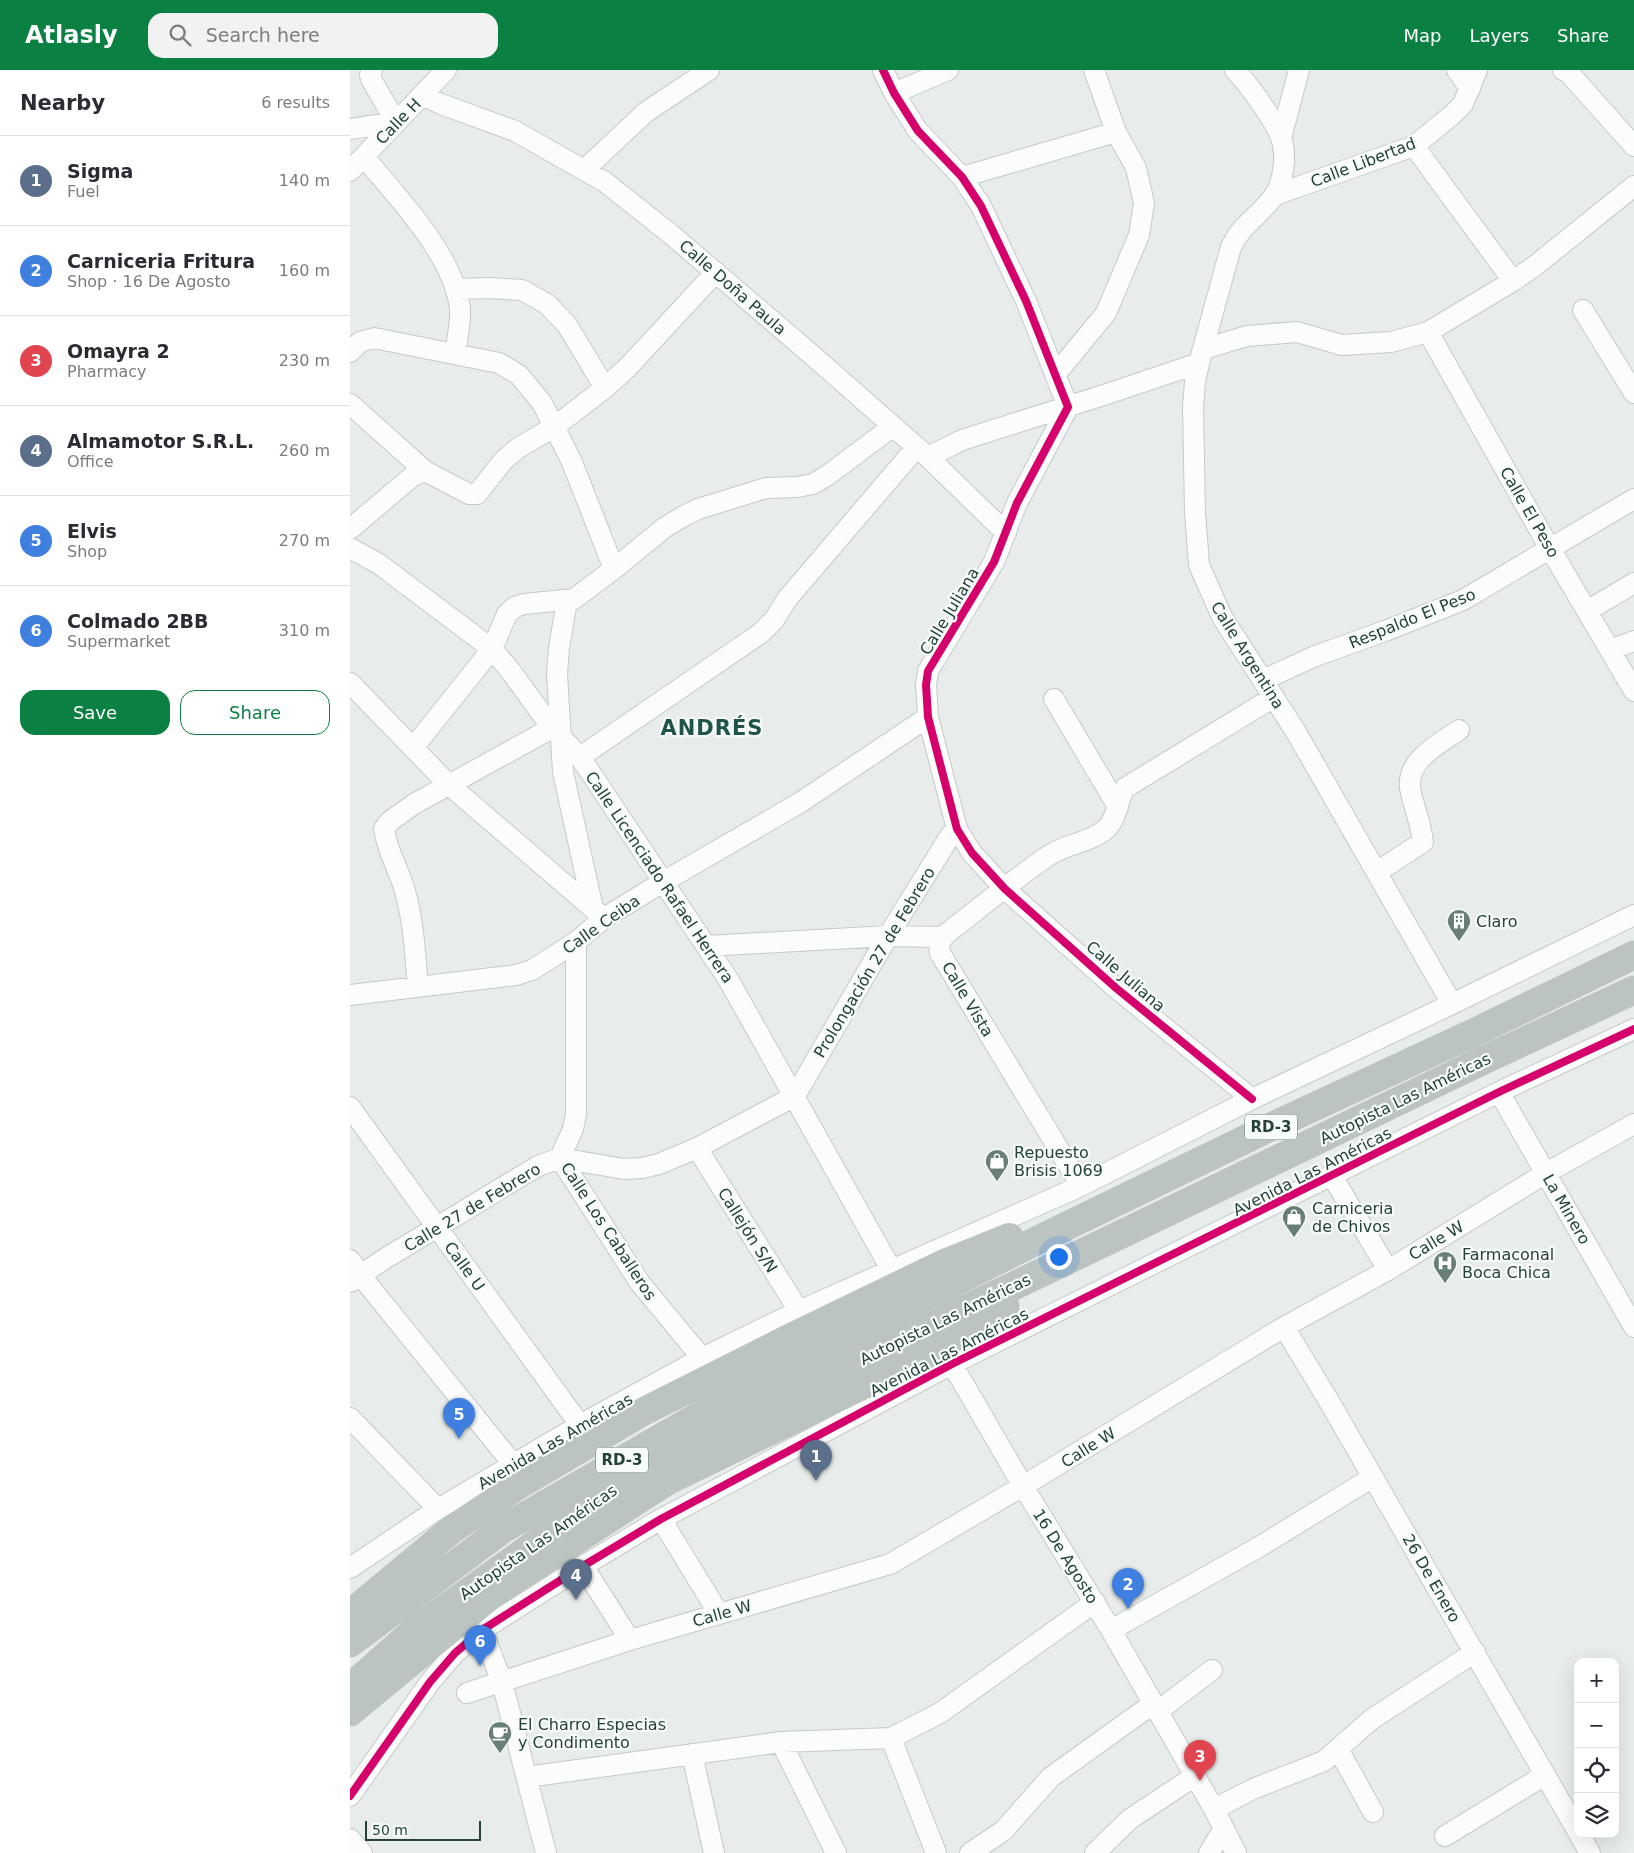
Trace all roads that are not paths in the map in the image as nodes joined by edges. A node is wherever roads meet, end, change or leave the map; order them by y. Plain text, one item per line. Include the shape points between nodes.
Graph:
1 (372, 70) edge
2 (446, 70) edge
3 (709, 70) edge
4 (883, 70) edge
5 (948, 70) edge
6 (1094, 70) edge
7 (1236, 70) edge
8 (1299, 70) edge
9 (1457, 70) edge
10 (1477, 70) edge
11 (1563, 70) edge
12 (1470, 89) junction
13 (894, 93) junction
14 (422, 96) junction
15 (396, 122) junction
16 (350, 128) edge
17 (1116, 132) junction
18 (1281, 138) junction
19 (1414, 146) junction
20 (1634, 146) edge
21 (364, 157) junction
22 (584, 170) junction
23 (350, 171) edge
24 (962, 177) junction
25 (1634, 186) edge
26 (1275, 195) junction
27 (716, 272) junction
28 (1513, 281) junction
29 (456, 289) junction
30 (1583, 310) dead end
31 (1428, 332) junction
32 (350, 352) edge
33 (455, 354) junction
34 (1201, 356) junction
35 (1055, 375) junction
36 (605, 388) junction
37 (1634, 393) edge
38 (350, 404) edge
39 (1068, 407) junction
40 (554, 427) junction
41 (892, 427) junction
42 (922, 452) junction
43 (425, 471) junction
44 (1634, 499) edge
45 (350, 529) edge
46 (1006, 532) junction
47 (350, 548) edge
48 (1551, 550) junction
49 (614, 569) junction
50 (1634, 583) edge
51 (567, 600) junction
52 (1587, 611) junction
53 (1634, 641) edge
54 (492, 649) junction
55 (1610, 650) junction
56 (1263, 680) junction
57 (350, 683) edge
58 (1634, 691) edge
59 (1274, 697) junction
60 (1054, 699) dead end
61 (928, 717) junction
62 (1458, 730) dead end
63 (556, 733) junction
64 (413, 748) junction
65 (580, 757) junction
66 (448, 784) junction
67 (1118, 806) junction
68 (957, 829) junction
69 (1376, 872) junction
70 (663, 882) junction
71 (1005, 889) junction
72 (599, 914) junction
73 (1634, 915) edge
74 (888, 936) junction
75 (942, 937) junction
76 (576, 942) junction
77 (706, 946) junction
78 (1634, 955) edge
79 (418, 987) junction
80 (1634, 990) edge
81 (350, 995) edge
82 (1452, 1004) junction
83 (1634, 1029) edge
84 (1499, 1092) junction
85 (795, 1096) junction
86 (1252, 1098) junction
87 (350, 1107) edge
88 (1634, 1124) edge
89 (696, 1148) junction
90 (560, 1158) junction
91 (1546, 1173) junction
92 (1332, 1176) junction
93 (1162, 1180) junction
94 (1081, 1186) junction
95 (437, 1228) junction
96 (1047, 1270) junction
97 (1388, 1270) junction
98 (892, 1271) junction
99 (354, 1273) edge
100 (799, 1311) junction
101 (1284, 1326) junction
102 (1634, 1327) edge
103 (702, 1358) junction
104 (952, 1364) junction
105 (350, 1418) edge
106 (580, 1425) junction
107 (513, 1464) junction
108 (1373, 1477) junction
109 (1023, 1486) junction
110 (438, 1509) junction
111 (661, 1519) junction
112 (583, 1566) junction
113 (350, 1568) edge
114 (1094, 1602) junction
115 (350, 1614) edge
116 (719, 1614) junction
117 (482, 1630) junction
118 (1111, 1630) junction
119 (630, 1640) junction
120 (350, 1643) edge
121 (1475, 1652) junction
122 (1212, 1670) dead end
123 (502, 1682) junction
124 (350, 1688) edge
125 (467, 1693) dead end
126 (1156, 1707) junction
127 (350, 1712) edge
128 (891, 1738) junction
129 (781, 1742) junction
130 (1338, 1749) junction
131 (692, 1754) junction
132 (1545, 1775) junction
133 (527, 1776) junction
134 (1195, 1776) junction
135 (350, 1796) edge
136 (1214, 1809) junction
137 (1373, 1812) dead end
138 (1574, 1826) edge
139 (1223, 1830) junction
140 (1445, 1836) dead end
141 (1581, 1838) edge
142 (350, 1839) edge
143 (362, 1853) edge
144 (546, 1853) edge
145 (714, 1853) edge
146 (836, 1853) edge
147 (936, 1853) edge
148 (970, 1853) edge
149 (1094, 1853) edge
150 (1210, 1853) edge
151 (1236, 1853) edge
152 (1590, 1853) edge

1 - 15 street via 372,81
2 - 14 street, Calle H
3 - 22 street via 646,112
4 - 13 street
5 - 13 street
6 - 17 street
7 - 18 street
8 - 18 street
9 - 12 street
10 - 12 street, Calle Libertad
11 - 20 street
12 - 19 street, Calle Libertad via 1463,104
13 - 24 street via 918,131
14 - 15 street, Calle H
14 - 22 street, Calle Doña Paula via 515,131
15 - 16 street
15 - 21 street, Calle H
17 - 24 street
17 - 35 street via 1136,168 1144,202 1139,235 1106,313
18 - 26 street via 1284,154
19 - 26 street, Calle Libertad
19 - 28 street
21 - 23 street, Calle H
21 - 29 street via 423,228
22 - 27 street, Calle Doña Paula via 605,182
24 - 35 street via 981,206 1010,266
25 - 28 street
26 - 34 street, Calle Argentina via 1241,230 1231,247
27 - 36 street
27 - 41 street, Calle Doña Paula
28 - 31 street
29 - 33 street via 460,311
29 - 36 street via 522,290 546,304 567,325
30 - 37 street
31 - 34 street via 1391,342 1342,345 1297,332 1248,336
31 - 48 street, Calle El Peso
32 - 33 street via 360,342 374,338
33 - 40 street via 499,362 519,376 542,403
34 - 39 street
34 - 56 street, Calle Argentina via 1193,406 1198,565 1222,617
35 - 39 street
36 - 40 street
38 - 43 street
39 - 42 street
39 - 46 street, Calle Juliana via 1017,503
40 - 43 street via 518,448 477,494 469,494
40 - 49 street via 571,460
41 - 42 street, Calle Doña Paula
41 - 49 street via 813,484 766,488 682,517
42 - 46 street, Calle Doña Paula
42 - 65 street via 787,599 761,633
43 - 45 street via 414,476
44 - 48 street, Respaldo El Peso
46 - 61 street, Calle Juliana via 994,562 928,671
47 - 54 street, Calle Licenciado Rafael Herrera via 379,564
48 - 52 street, Calle El Peso
48 - 56 street, Respaldo El Peso via 1463,600 1313,657
49 - 51 street via 574,599
50 - 52 street
51 - 54 street via 514,607 507,614
51 - 63 street via 559,648
52 - 55 street, Calle El Peso
53 - 55 street
54 - 63 street, Calle Licenciado Rafael Herrera
54 - 64 street
55 - 58 street, Calle El Peso
56 - 59 street, Calle Argentina
57 - 64 street
59 - 67 street, Calle Vista via 1126,788
59 - 69 street, Calle Argentina
60 - 67 street
61 - 68 street, Calle Juliana
61 - 70 street, Calle Ceiba via 801,802
62 - 69 street via 1421,757 1411,772 1410,791 1423,842
63 - 65 street, Calle Licenciado Rafael Herrera
63 - 66 street
63 - 72 street
64 - 66 street
65 - 70 street, Calle Licenciado Rafael Herrera
66 - 72 street
66 - 79 street via 414,804 384,829 411,913
67 - 71 street, Calle Vista via 1111,822 1098,835 1049,854
68 - 71 street, Calle Juliana via 972,853
68 - 74 street, Prolongación 27 de Febrero
69 - 82 street, Calle Argentina
70 - 72 street, Calle Ceiba
70 - 77 street, Calle Licenciado Rafael Herrera
71 - 75 street, Calle Vista
71 - 86 street, Calle Juliana via 1116,988
72 - 76 street, Calle Ceiba
73 - 82 street, Avenida Las Américas
74 - 75 street
74 - 77 street
74 - 85 street, Prolongación 27 de Febrero
75 - 94 street, Calle Vista via 940,953
76 - 79 street, Calle Ceiba via 532,970 516,975
76 - 90 street, Calle Los Caballeros via 576,1114
77 - 85 street, Calle Licenciado Rafael Herrera
78 - 93 highway, Autopista Las Américas / RD-3
79 - 81 street, Calle Ceiba
80 - 96 highway, Autopista Las Américas / RD-3
82 - 86 street, Avenida Las Américas
83 - 84 street, Avenida Las Américas
84 - 91 street, La Minero
84 - 92 street, Avenida Las Américas
85 - 89 street, Calle 27 de Febrero
85 - 98 street, Calle Licenciado Rafael Herrera
86 - 94 street, Avenida Las Américas
87 - 95 street, Calle U
88 - 91 street, Calle W
89 - 90 street, Calle 27 de Febrero via 642,1168 624,1169
89 - 100 street, Callejón S/N
90 - 95 street, Calle 27 de Febrero via 538,1166
90 - 103 street, Calle Los Caballeros via 640,1283
91 - 97 street, Calle W
91 - 102 street, La Minero
92 - 97 street
92 - 104 street, Avenida Las Américas
93 - 115 highway via 1057,1217 942,1264 644,1411 517,1486 451,1530
93 - 120 highway, Autopista Las Américas / RD-3 via 768,1376 503,1529
94 - 98 street, Avenida Las Américas
95 - 99 street, Calle 27 de Febrero
95 - 106 street, Calle U
96 - 124 highway, Autopista Las Américas / RD-3 via 636,1474 422,1626
96 - 127 highway via 1000,1311 928,1354 667,1482 494,1593
97 - 101 street, Calle W
98 - 100 street, Avenida Las Américas
99 - 107 street
100 - 103 street, Avenida Las Américas
101 - 108 street, 26 De Enero
101 - 109 street, Calle W
103 - 106 street, Avenida Las Américas
104 - 109 street, 16 De Agosto
104 - 111 street, Avenida Las Américas
105 - 110 street
106 - 107 street, Avenida Las Américas
107 - 110 street, Avenida Las Américas
108 - 118 street via 1260,1547
108 - 121 street, 26 De Enero
109 - 114 street, 16 De Agosto
109 - 116 street, Calle W via 890,1564
110 - 113 street, Avenida Las Américas
111 - 112 street, Avenida Las Américas
111 - 116 street
112 - 117 street, Avenida Las Américas
112 - 119 street
114 - 118 street, 16 De Agosto
114 - 128 street via 940,1713
116 - 119 street, Calle W
117 - 123 street
117 - 135 street, Avenida Las Américas via 455,1653 430,1682
118 - 126 street, 16 De Agosto
119 - 123 street, Calle W
121 - 130 street via 1372,1719
121 - 132 street, 26 De Enero
122 - 126 street
123 - 125 street, Calle W
123 - 133 street
126 - 134 street, 16 De Agosto
126 - 148 street via 1051,1777 1003,1831
128 - 129 street
128 - 147 street
129 - 131 street
129 - 146 street
130 - 136 street via 1324,1761 1253,1789
130 - 137 street
131 - 133 street
131 - 145 street
132 - 138 street, 26 De Enero
132 - 140 street
133 - 144 street
134 - 136 street, 16 De Agosto
134 - 149 street via 1130,1819
136 - 139 street, 16 De Agosto
139 - 150 street
139 - 151 street, 16 De Agosto
141 - 152 street, 26 De Enero
142 - 143 street

